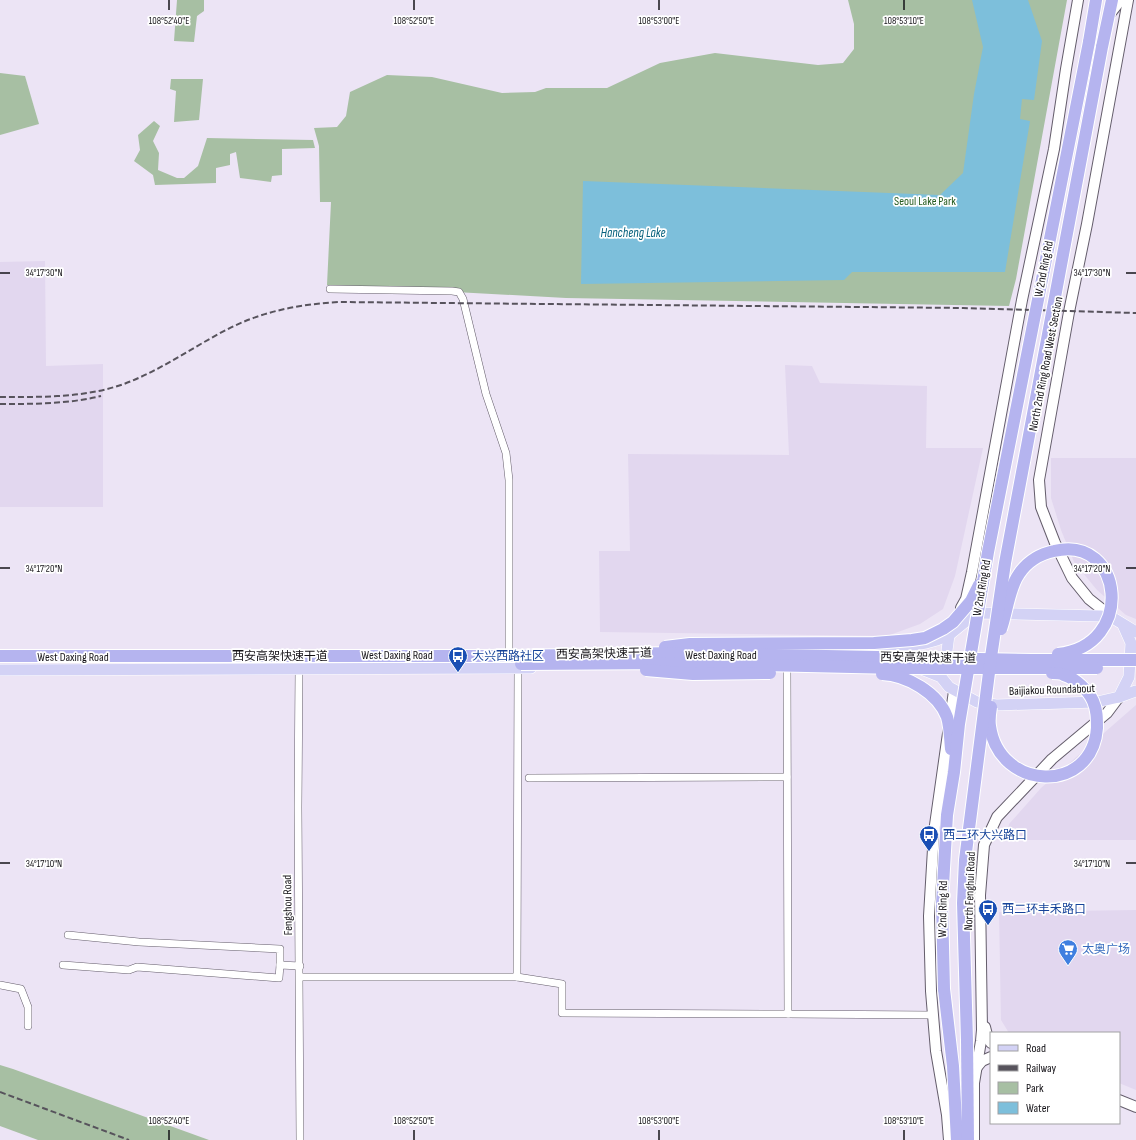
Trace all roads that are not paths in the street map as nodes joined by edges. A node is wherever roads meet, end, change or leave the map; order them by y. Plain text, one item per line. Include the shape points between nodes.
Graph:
1 (1078, 0) edge
2 (1096, 0) edge
3 (1112, 0) edge
4 (1121, 0) edge
5 (1128, 0) edge
6 (1108, 17) junction
7 (330, 289) dead end
8 (988, 552) junction
9 (1113, 618) junction
10 (1123, 625) junction
11 (1136, 632) edge
12 (949, 635) junction
13 (509, 650) junction
14 (0, 652) edge
15 (0, 656) edge
16 (990, 657) junction
17 (583, 658) junction
18 (1032, 660) junction
19 (1136, 660) edge
20 (0, 664) edge
21 (518, 668) junction
22 (787, 668) junction
23 (1136, 668) edge
24 (299, 669) junction
25 (1021, 669) junction
26 (0, 670) edge
27 (954, 691) junction
28 (1136, 691) edge
29 (1119, 698) junction
30 (787, 777) junction
31 (529, 778) dead end
32 (948, 815) junction
33 (68, 935) dead end
34 (63, 965) dead end
35 (280, 965) junction
36 (300, 966) junction
37 (300, 977) junction
38 (517, 977) junction
39 (0, 985) edge
40 (788, 1014) junction
41 (933, 1015) junction
42 (982, 1016) junction
43 (28, 1026) dead end
44 (990, 1042) edge
45 (990, 1058) edge
46 (972, 1066) junction
47 (974, 1083) joint
48 (1120, 1100) edge
49 (1136, 1107) edge
50 (1120, 1108) edge
51 (1136, 1115) edge
52 (300, 1140) edge
53 (949, 1140) edge
54 (956, 1140) edge
55 (968, 1140) edge
56 (974, 1140) edge

1 - 12 main road via 1054,149 1022,300 970,579 966,598
2 - 8 highway, W 2nd Ring Rd, bridge
3 - 6 highway, W 2nd Ring Rd
4 - 6 main road
5 - 9 main road, North 2nd Ring Road West Section via 1039,480 1041,507 1072,578 1089,599
6 - 16 highway, W 2nd Ring Rd, bridge via 1005,563
7 - 13 street via 452,291 459,292 463,298 486,394 506,452 509,480
8 - 17 highway, bridge via 981,580 971,601 953,622 925,638 874,644 690,644
8 - 32 highway, W 2nd Ring Rd, bridge via 959,724
9 - 10 main road
9 - 12 main road via 976,613
10 - 11 main road
10 - 29 main road via 1131,643 1129,677
12 - 13 main road, West Daxing Road via 926,643 901,647
12 - 27 main road via 945,668
13 - 14 main road, West Daxing Road
15 - 17 highway, 西安高架快速干道, bridge
16 - 18 highway, bridge via 1019,573 1029,563 1046,552 1058,549 1072,549 1096,557 1111,576 1117,594 1116,617 1110,627 1104,636 1081,650 1046,655
16 - 25 highway, bridge via 990,726 1002,755 1012,766 1028,775 1048,777 1063,774 1085,760 1093,748 1097,712 1093,702 1078,683 1064,674
16 - 46 highway, W 2nd Ring Rd, bridge via 965,860 963,918 966,1040
17 - 18 highway, 西安高架快速干道, bridge via 682,654
17 - 20 highway, 西安高架快速干道, bridge
17 - 25 highway, 西安高架快速干道, bridge via 680,663
17 - 32 highway, bridge via 693,674 888,674 906,679 925,690 948,718 952,760
18 - 19 highway, 西安高架快速干道, bridge
21 - 22 main road, West Daxing Road
21 - 24 main road, West Daxing Road
21 - 38 street
22 - 27 main road, West Daxing Road via 923,669 941,677
22 - 30 street
23 - 25 highway, 西安高架快速干道, bridge
24 - 26 main road, West Daxing Road
24 - 36 street, Fengshou Road
27 - 29 main road, Baijiakou Roundabout via 977,702 996,705 1082,703
27 - 41 main road via 934,832 929,916
28 - 29 main road, Baijiakou Roundabout
29 - 42 main road, North Fenghui Road via 1107,713 1052,759 997,817 984,845 980,895
30 - 31 street
30 - 40 street
32 - 54 highway, W 2nd Ring Rd, bridge via 942,904 944,989 953,1066
33 - 35 street via 139,942 280,949
34 - 35 street via 128,970 137,967 279,978
35 - 36 street
36 - 37 street, Fengshou Road
37 - 38 street
37 - 52 street, Fengshou Road
38 - 40 street via 562,984 562,1013
39 - 43 street via 21,989 28,1007
40 - 41 street
41 - 53 main road
42 - 44 main road
42 - 46 main road, North Fenghui Road via 981,1041
45 - 46 main road
46 - 47 highway
46 - 55 highway, W 2nd Ring Rd
47 - 56 main road
48 - 49 main road
50 - 51 main road

